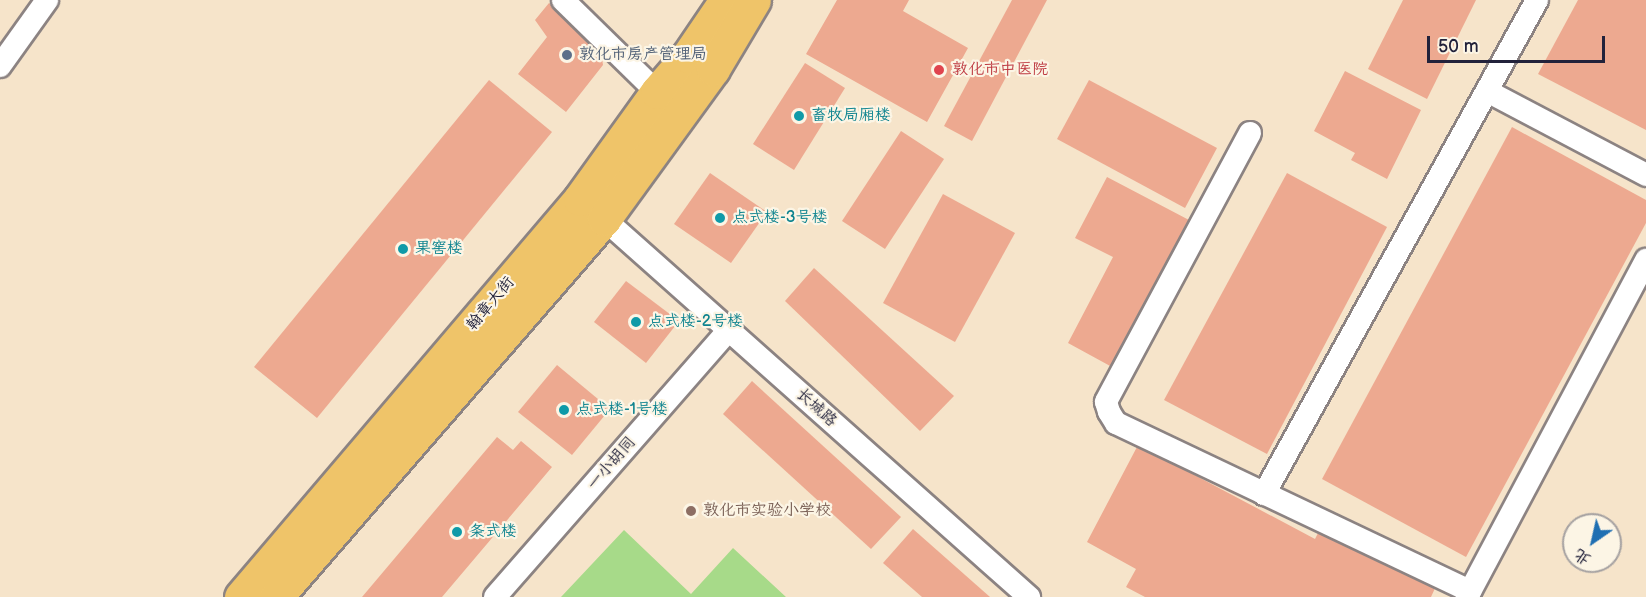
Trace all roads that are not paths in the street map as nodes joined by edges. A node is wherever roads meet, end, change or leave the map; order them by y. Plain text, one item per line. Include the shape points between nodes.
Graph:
1 (47, 0) edge
2 (563, 0) edge
3 (726, 0) edge
4 (754, 0) edge
5 (1538, 0) edge
6 (0, 66) edge
7 (1487, 91) junction
8 (657, 92) junction
9 (1250, 133) dead end
10 (1646, 175) edge
11 (604, 219) junction
12 (1646, 260) edge
13 (729, 330) junction
14 (1264, 494) junction
15 (1469, 594) edge
16 (241, 597) edge
17 (276, 597) edge
18 (495, 597) edge
19 (1029, 597) edge

1 - 6 street
2 - 8 street
3 - 8 main road, 翰章大街 via 688,56
4 - 11 main road, 翰章大街 via 713,69
5 - 7 street
7 - 10 street
7 - 14 street
8 - 16 main road, 翰章大街 via 580,199
9 - 14 street via 1106,402 1116,423
11 - 13 street, 长城路
11 - 17 main road, 翰章大街
12 - 15 street
13 - 18 street, 一小胡同
13 - 19 street, 长城路
14 - 15 street

